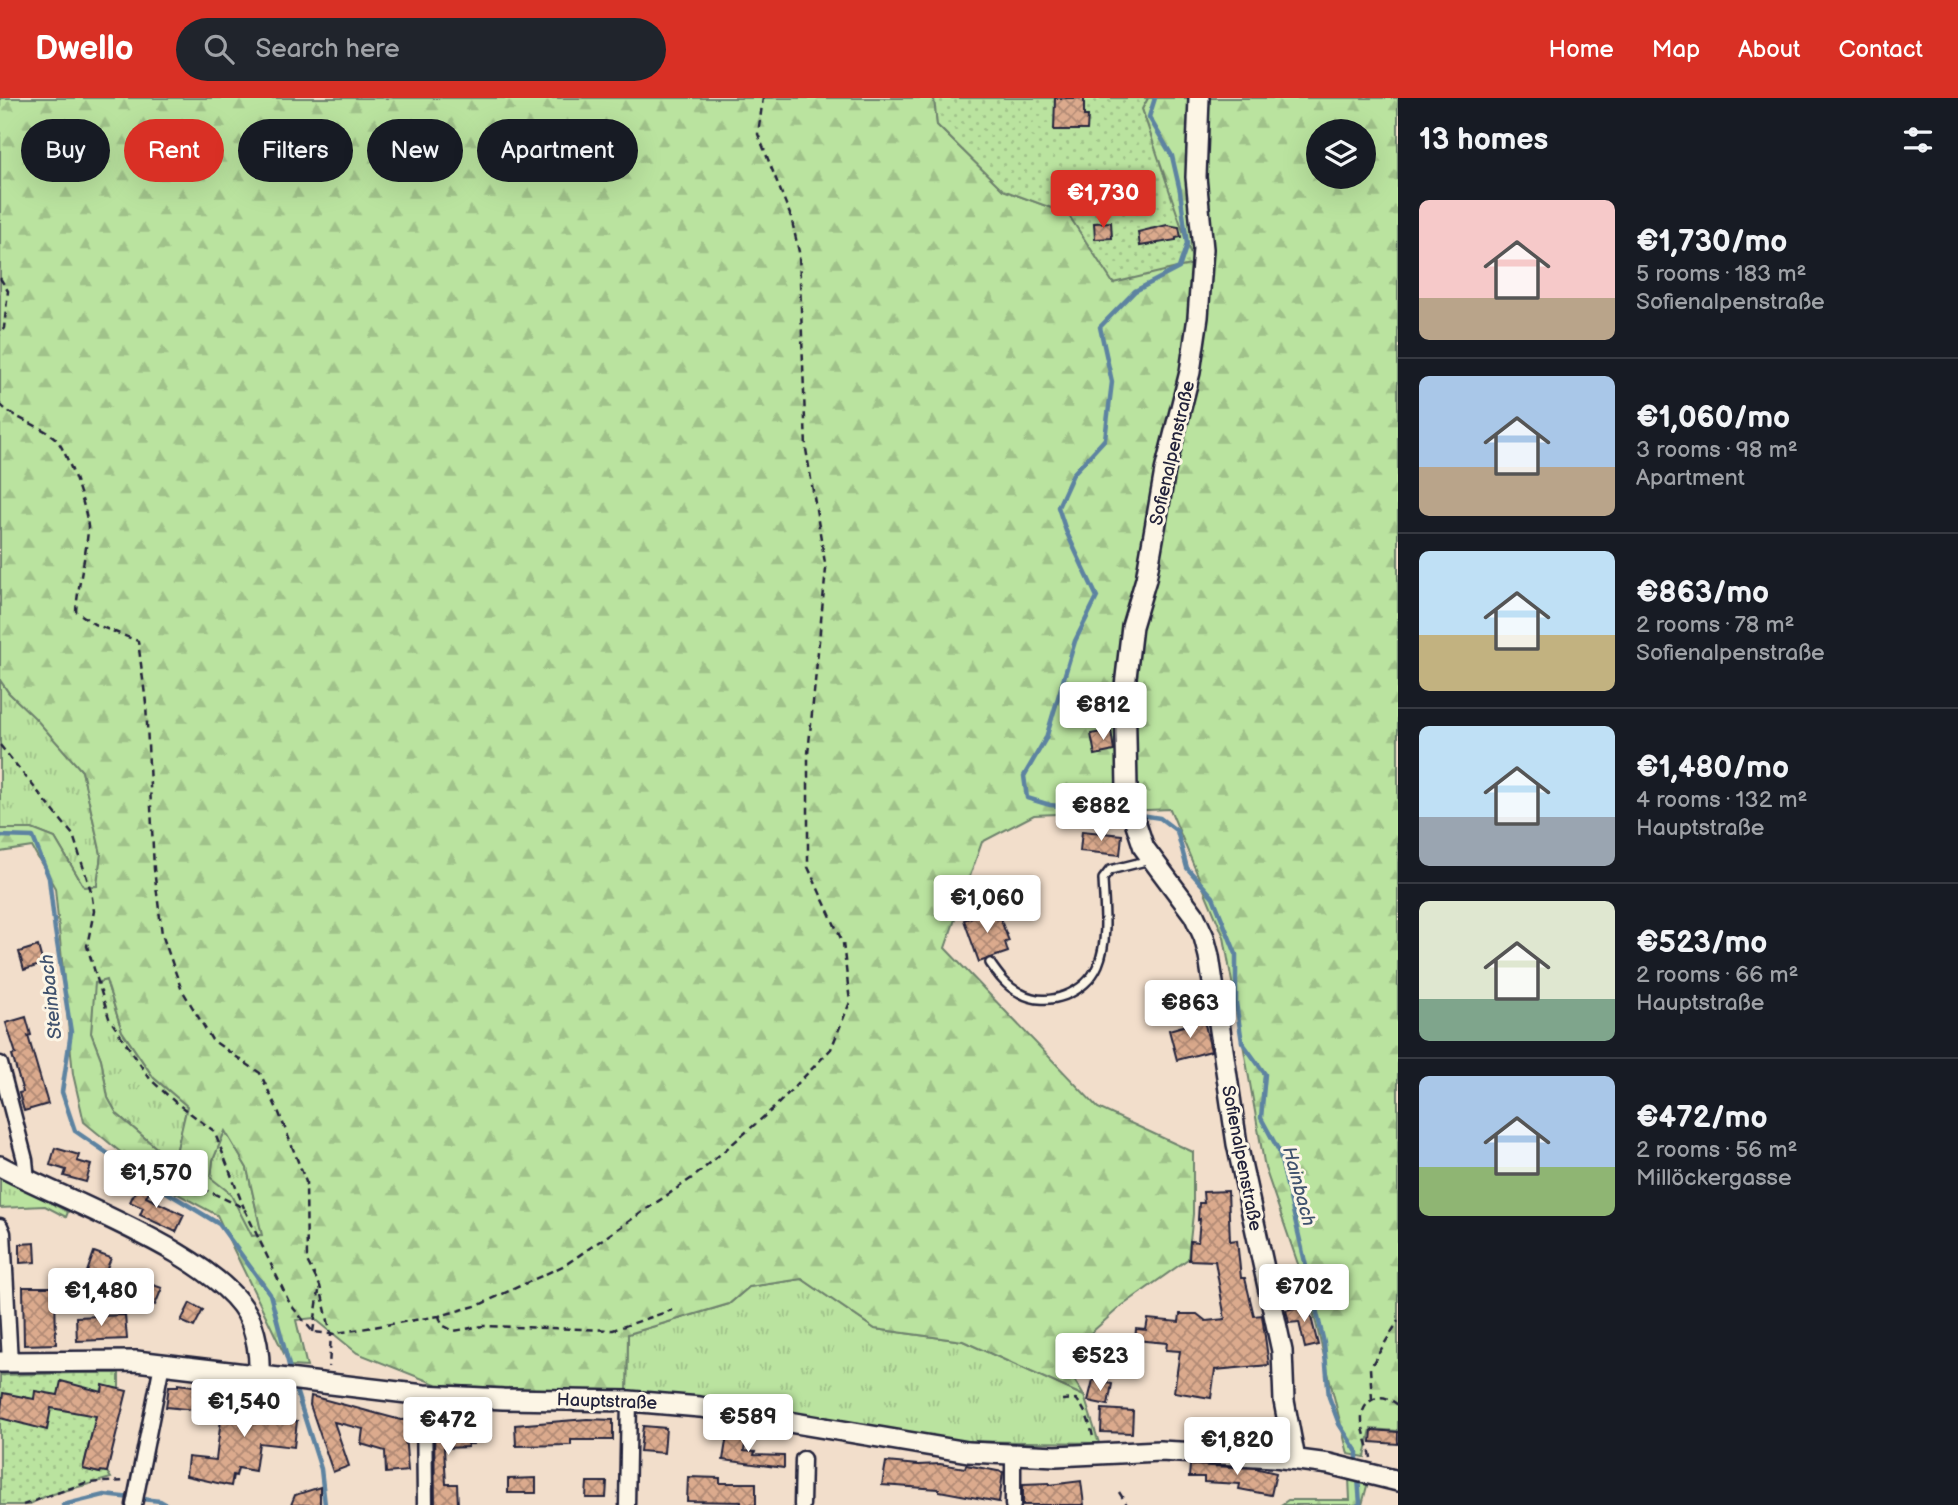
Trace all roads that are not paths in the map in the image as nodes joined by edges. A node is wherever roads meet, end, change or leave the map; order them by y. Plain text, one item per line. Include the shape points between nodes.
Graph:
1 (1199, 98) edge
2 (1151, 860) junction
3 (990, 963) dead end
4 (0, 1064) edge
5 (0, 1166) edge
6 (27, 1180) junction
7 (0, 1226) edge
8 (5, 1362) edge
9 (162, 1364) junction
10 (259, 1375) junction
11 (424, 1395) junction
12 (629, 1401) junction
13 (1013, 1455) junction
14 (1295, 1459) junction
15 (803, 1460) dead end
16 (1398, 1481) edge
17 (134, 1505) edge
18 (425, 1505) edge
19 (627, 1505) edge
20 (802, 1505) edge
21 (1013, 1505) edge

1 - 2 street, Sofienalpenstraße via 1196,177 1203,249 1198,317 1146,579 1132,626 1125,686 1130,806
2 - 3 lane via 1110,870 1103,879 1102,952 1097,967 1078,990 1055,998 1032,998 1001,980
2 - 14 street, Sofienalpenstraße via 1194,915 1209,956 1237,1144 1282,1351 1284,1401
4 - 6 street
5 - 6 street
6 - 10 street via 172,1250 212,1276 250,1320 260,1356
7 - 8 street
8 - 9 street, Hauptstraße via 109,1359
9 - 10 street, Hauptstraße
9 - 17 street
10 - 11 street, Hauptstraße
11 - 12 street, Hauptstraße
11 - 18 street
12 - 13 street, Hauptstraße via 700,1406 908,1444
12 - 19 street
13 - 14 street, Hauptstraße via 1160,1451
13 - 21 street
14 - 16 street, Hauptstraße
15 - 20 street

